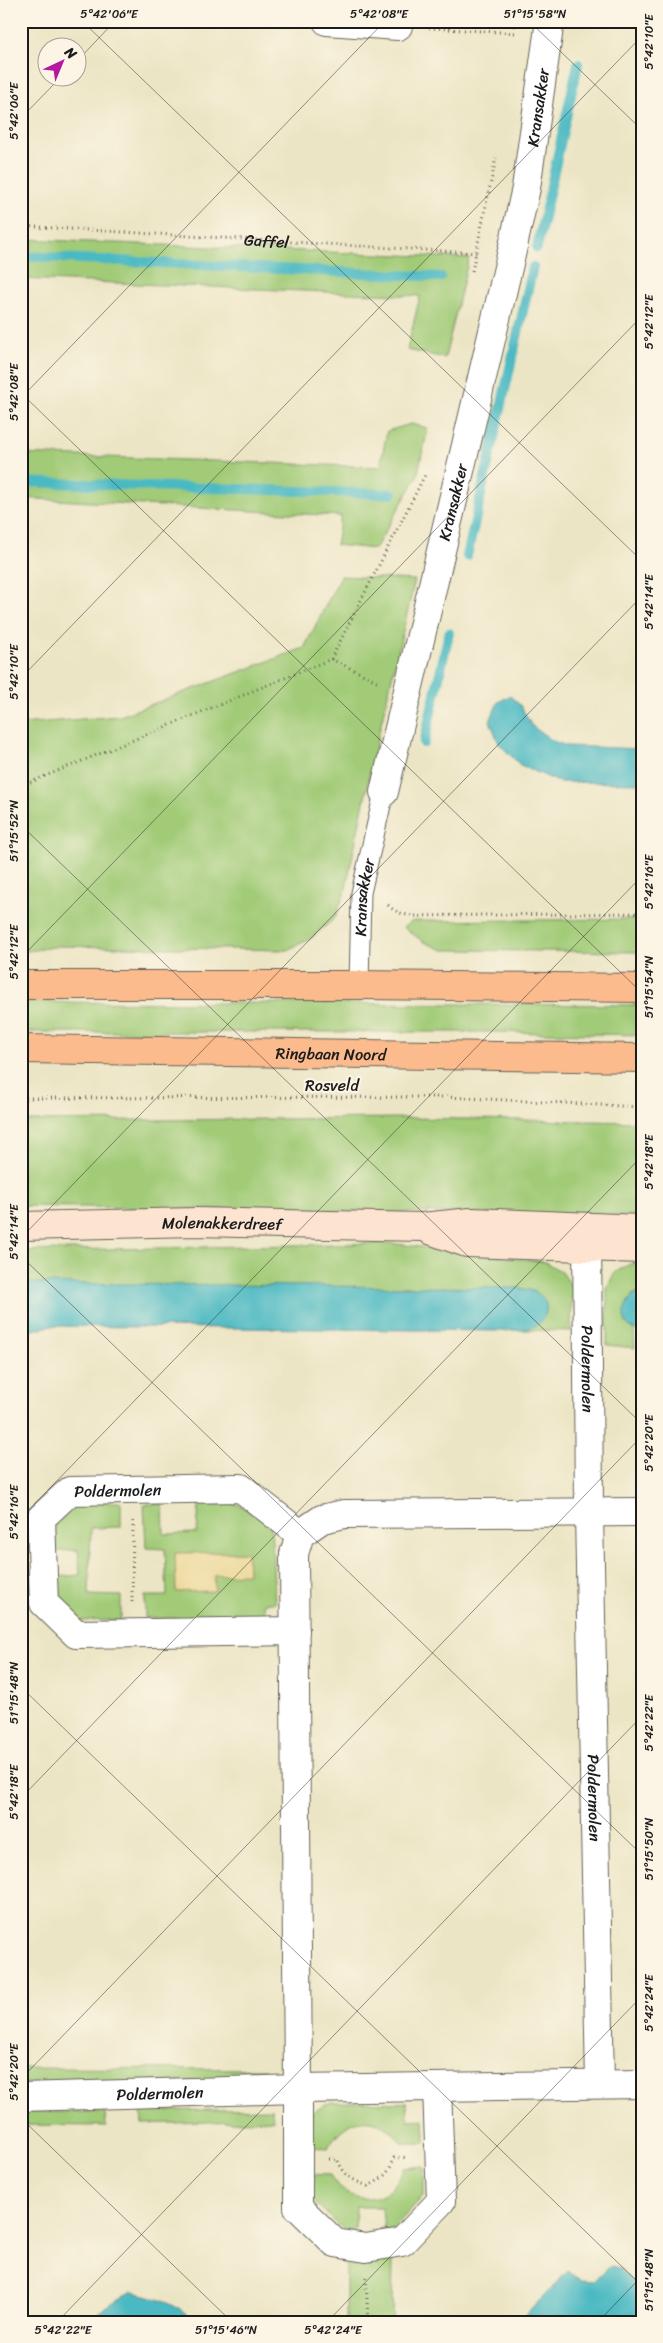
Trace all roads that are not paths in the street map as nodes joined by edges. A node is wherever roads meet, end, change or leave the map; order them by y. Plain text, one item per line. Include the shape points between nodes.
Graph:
1 (327, 21) edge
2 (398, 26) road end
3 (549, 28) edge
4 (384, 792) joint
5 (359, 984) junction
6 (21, 985) edge
7 (642, 988) edge
8 (21, 1049) edge
9 (642, 1058) edge
10 (21, 1226) edge
11 (642, 1229) edge
12 (588, 1237) junction
13 (642, 1249) edge
14 (642, 1512) edge
15 (589, 1513) junction
16 (300, 1534) junction
17 (295, 1630) junction
18 (600, 2084) junction
19 (642, 2084) edge
20 (437, 2087) junction
21 (298, 2090) junction
22 (21, 2097) edge

1 - 2 street
3 - 4 street, Kransakker via 526,188 512,255
4 - 5 lane, Kransakker via 361,893
5 - 6 main road
5 - 7 main road
8 - 9 main road, Ringbaan Noord
10 - 12 street, Molenakkerdreef via 196,1222 422,1227 472,1222
11 - 12 street, Molenakkerdreef
12 - 13 street, Molenakkerdreef
12 - 15 street, Poldermolen
14 - 15 street
15 - 16 street via 344,1514 322,1519
15 - 18 street, Poldermolen
16 - 17 street via 294,1554
16 - 17 street, Poldermolen via 241,1488 70,1491 41,1518 44,1603 76,1634
17 - 21 street
18 - 19 street, Poldermolen
18 - 20 street, Poldermolen
20 - 21 street, Poldermolen
20 - 21 street via 441,2201 402,2242 366,2248 335,2243 298,2207
21 - 22 street, Poldermolen

